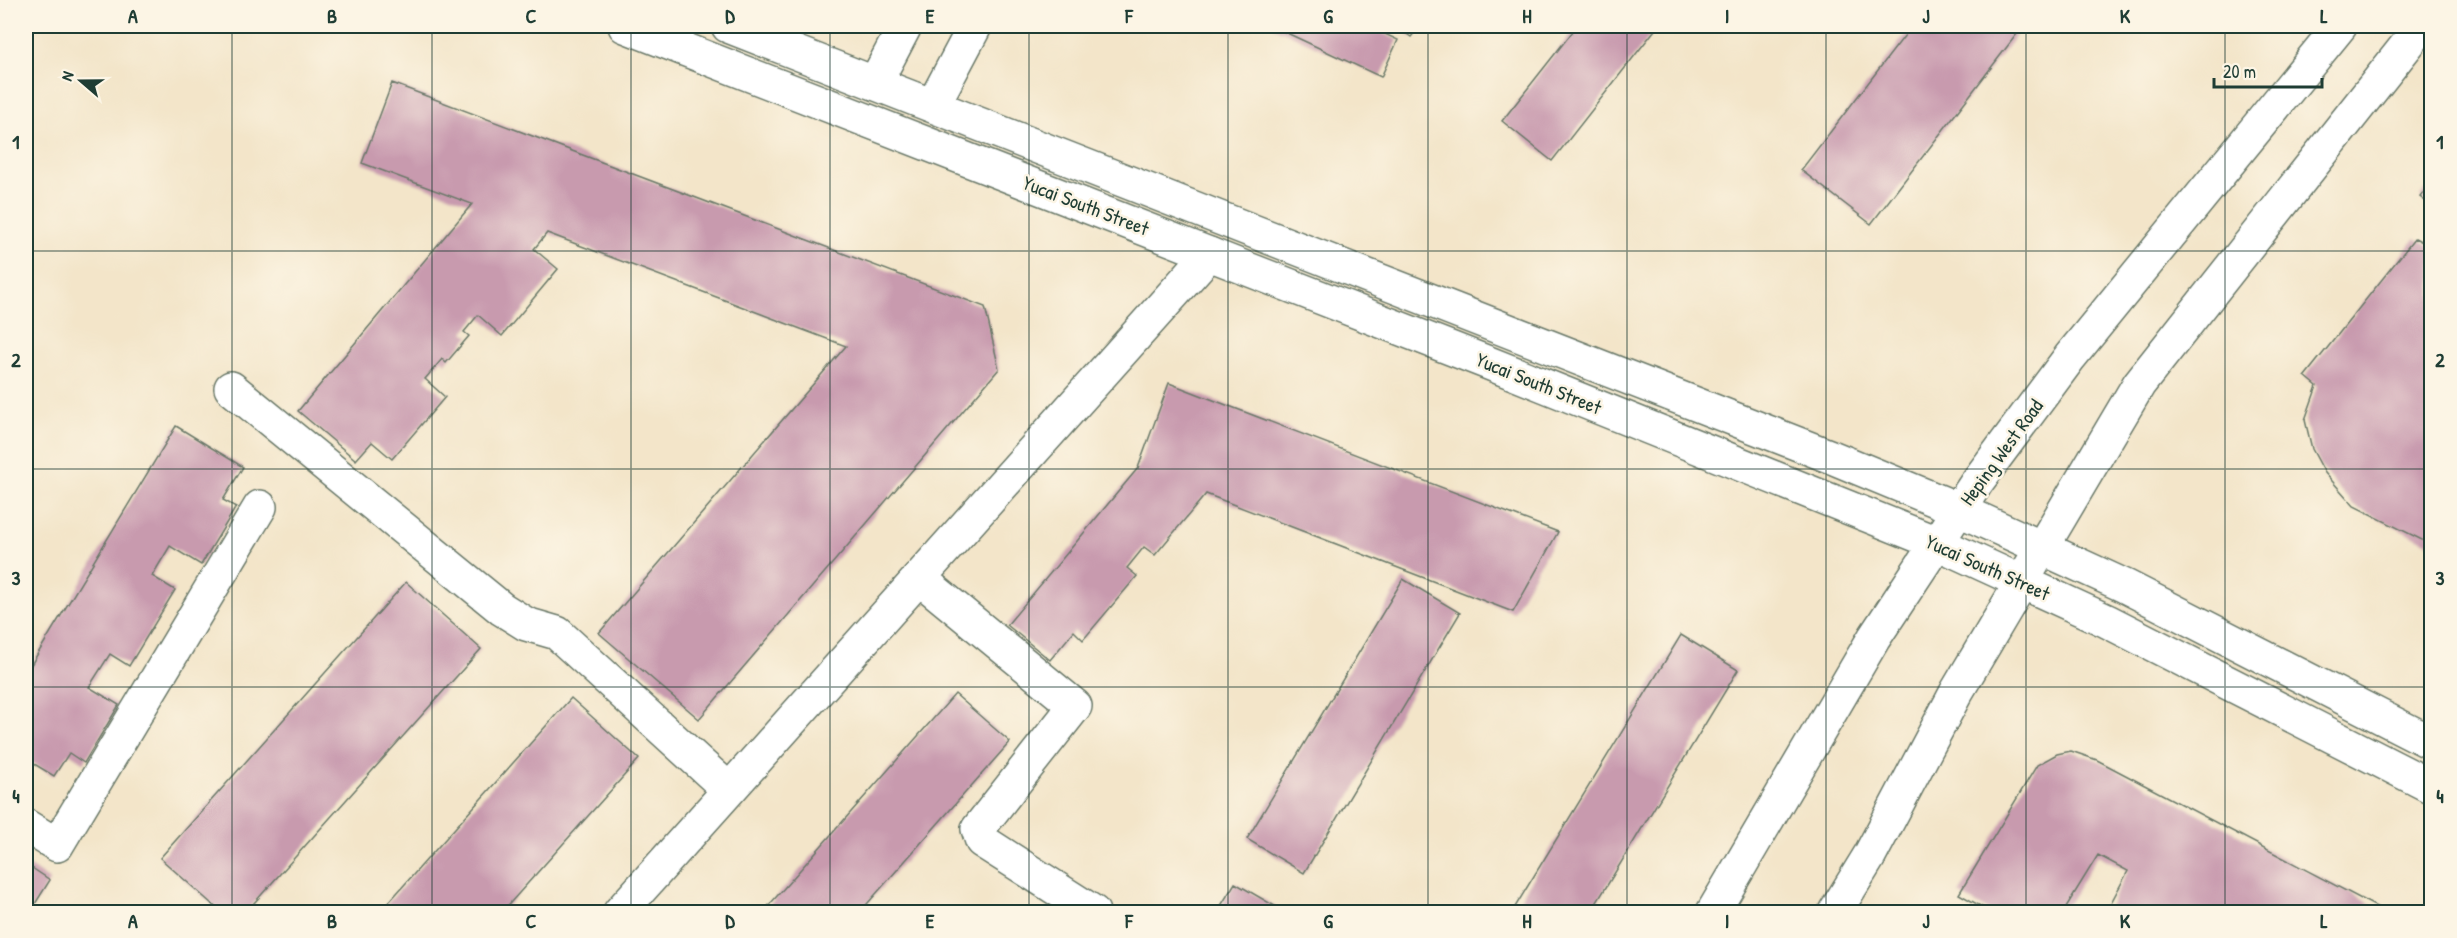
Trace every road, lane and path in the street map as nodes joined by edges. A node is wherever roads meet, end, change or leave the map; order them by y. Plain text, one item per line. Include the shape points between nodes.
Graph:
1 (626, 26) edge
2 (728, 26) edge
3 (905, 26) edge
4 (975, 26) edge
5 (2340, 26) edge
6 (2422, 26) edge
7 (875, 83) junction
8 (933, 105) junction
9 (1209, 254) junction
10 (231, 388) dead end
11 (260, 507) dead end
12 (1958, 510) junction
13 (1937, 543) junction
14 (2042, 548) junction
15 (919, 578) junction
16 (2021, 582) junction
17 (2432, 743) edge
18 (2432, 787) edge
19 (729, 790) junction
20 (26, 826) edge
21 (620, 912) edge
22 (1093, 912) edge
23 (1713, 912) edge
24 (1836, 912) edge

1 - 9 main road, Yucai South Street
2 - 7 main road, Yucai South Street
3 - 7 main road
4 - 8 main road
5 - 12 main road, Heping West Road via 2070,357
6 - 14 main road via 2139,384
7 - 8 main road, Yucai South Street
8 - 12 main road, Yucai South Street
9 - 13 main road, Yucai South Street
9 - 15 main road
10 - 19 main road via 502,609 526,624 557,633
11 - 20 main road via 57,845
12 - 13 main road, Heping West Road
12 - 14 main road, Yucai South Street
13 - 16 main road, Yucai South Street
13 - 23 main road, Heping West Road via 1874,638
14 - 16 main road
14 - 17 main road, Yucai South Street via 2125,586
15 - 19 main road
15 - 22 main road via 1075,706 978,829 982,841
16 - 18 main road, Yucai South Street via 2107,621
16 - 24 main road
19 - 21 main road

